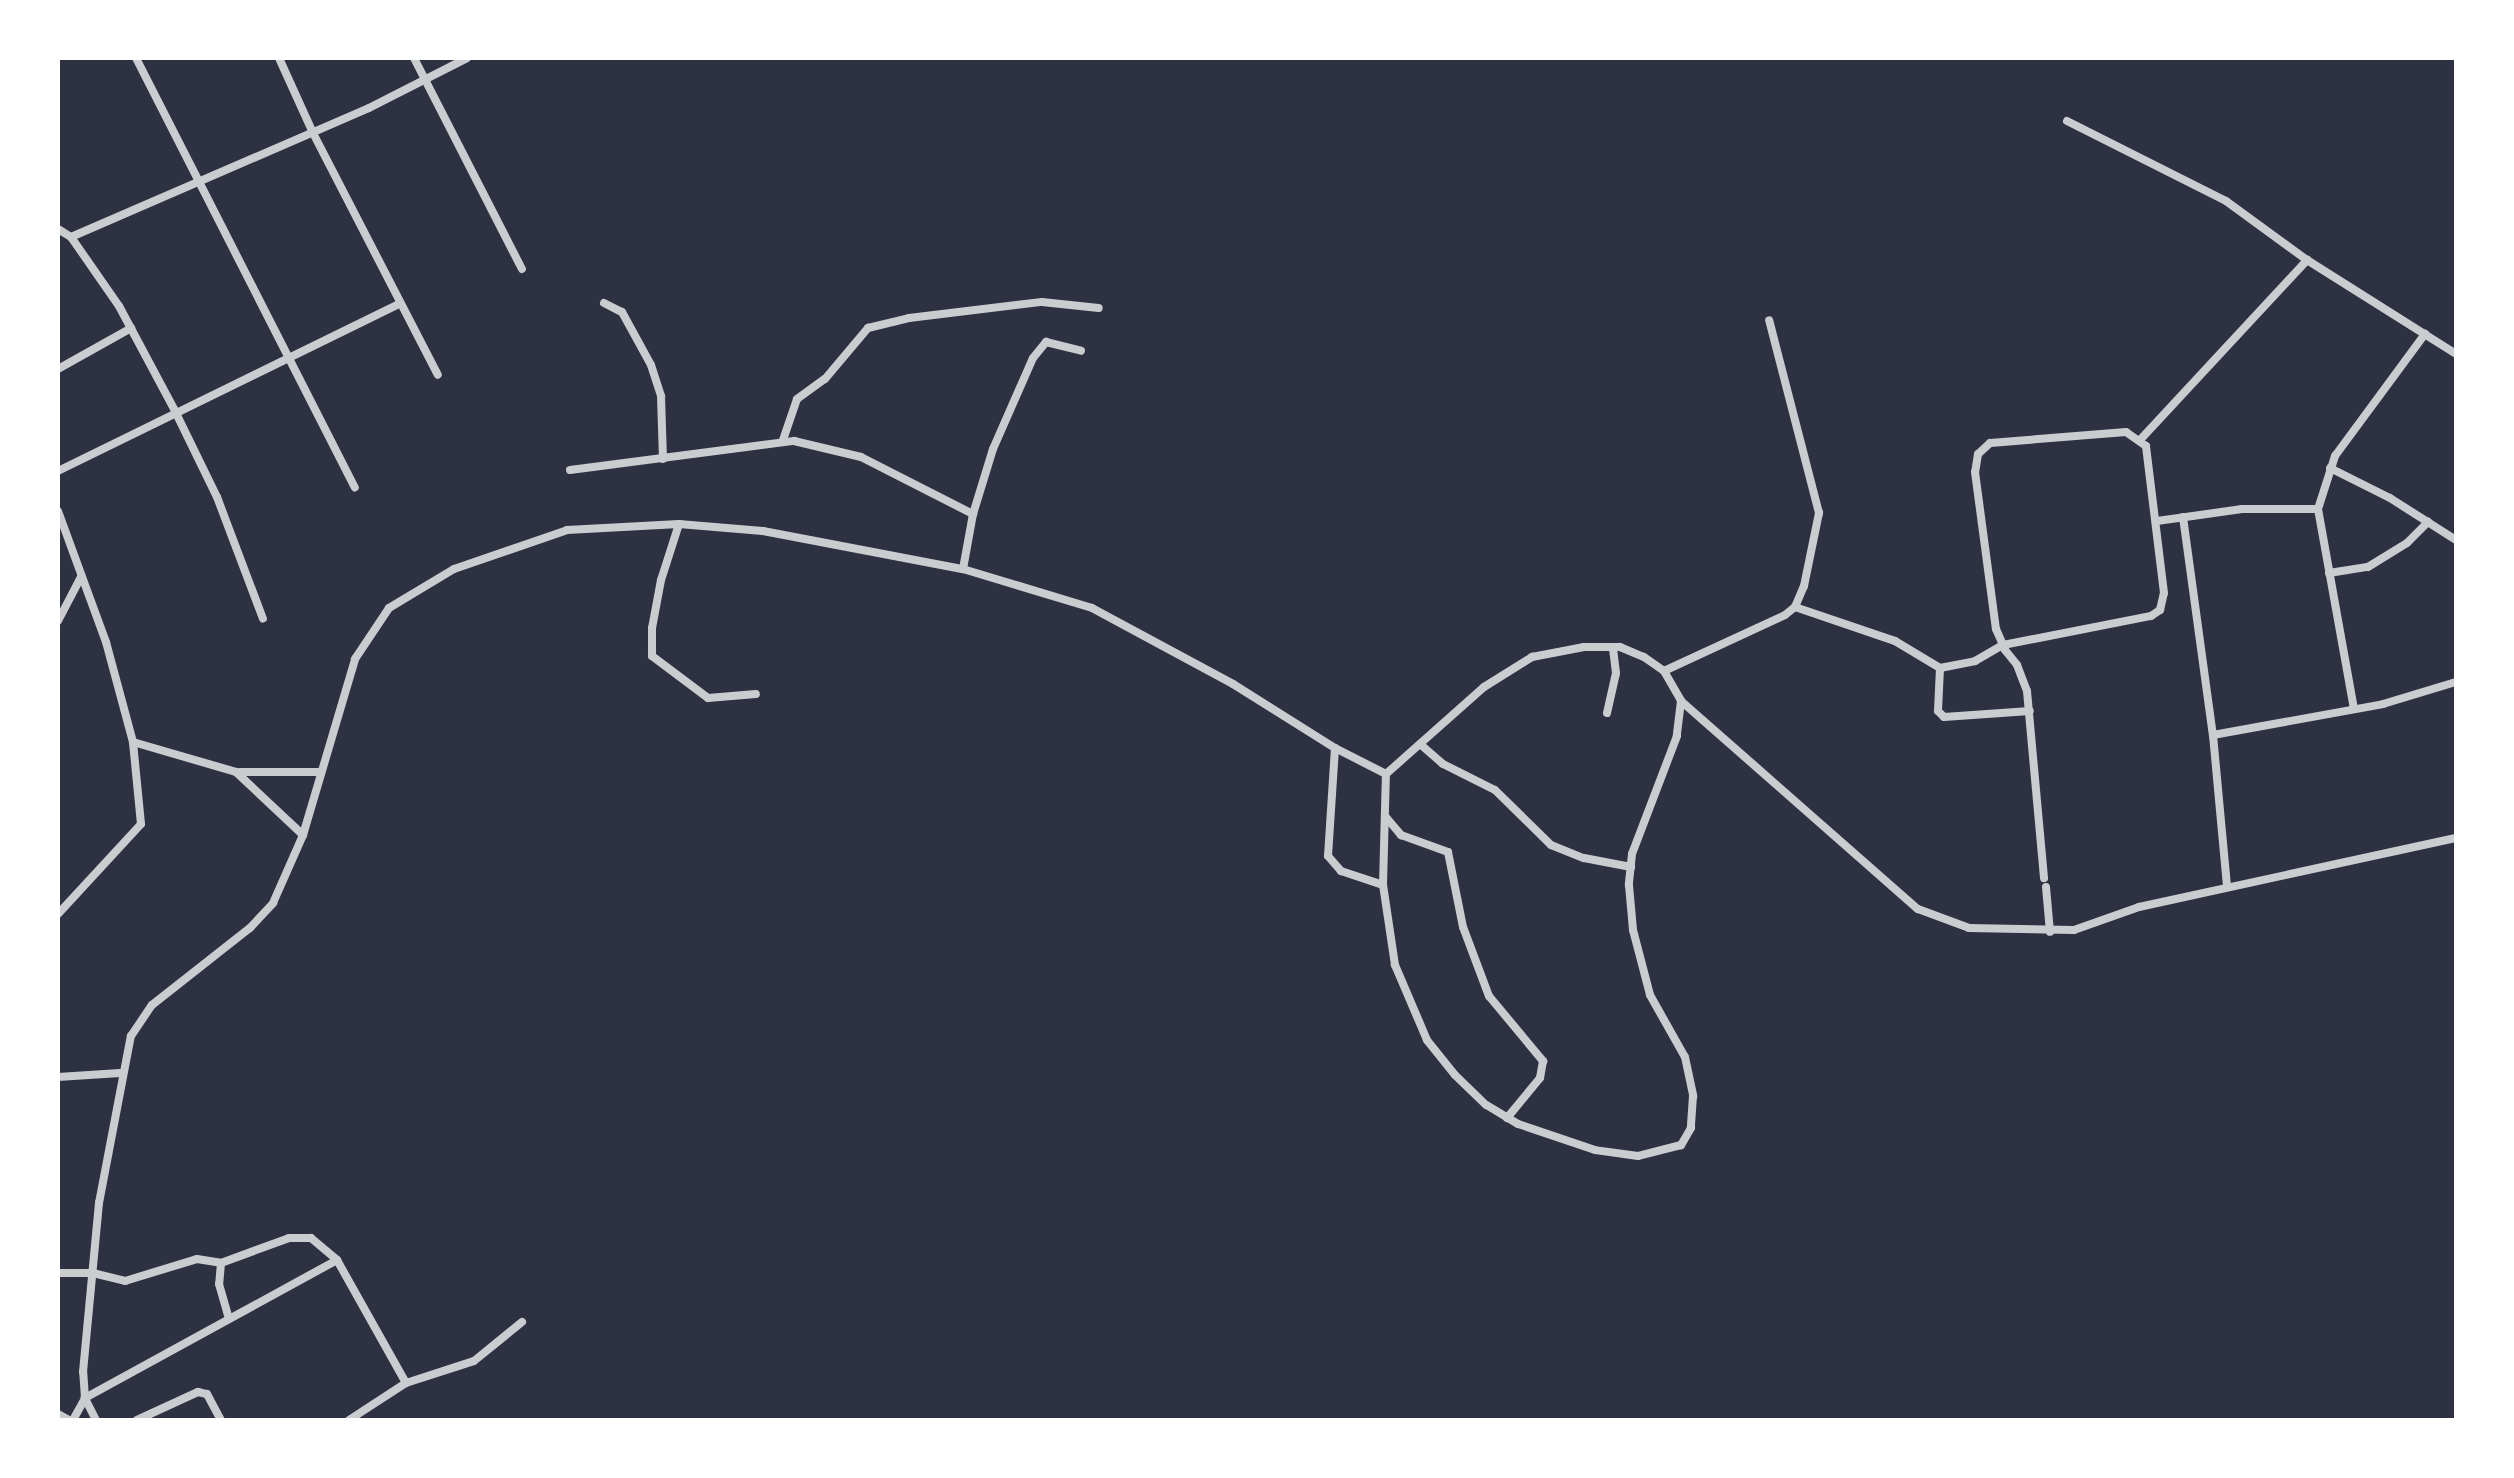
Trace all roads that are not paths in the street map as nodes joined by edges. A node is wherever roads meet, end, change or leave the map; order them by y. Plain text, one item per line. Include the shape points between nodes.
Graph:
1 (136, 58) edge
2 (279, 58) edge
3 (414, 58) edge
4 (467, 58) edge
5 (426, 80) junction
6 (2067, 121) dead end
7 (312, 133) junction
8 (197, 181) junction
9 (58, 229) edge
10 (72, 237) junction
11 (2306, 260) junction
12 (522, 269) dead end
13 (604, 303) dead end
14 (399, 304) junction
15 (1099, 308) dead end
16 (1769, 320) dead end
17 (130, 328) junction
18 (2425, 334) junction
19 (1081, 351) dead end
20 (2456, 354) edge
21 (287, 356) junction
22 (58, 370) edge
23 (438, 375) dead end
24 (175, 412) junction
25 (783, 440) junction
26 (2140, 440) junction
27 (663, 458) junction
28 (2330, 468) junction
29 (570, 470) dead end
30 (58, 471) edge
31 (356, 487) dead end
32 (2318, 509) junction
33 (58, 511) edge
34 (972, 514) junction
35 (2183, 517) junction
36 (2156, 521) junction
37 (2428, 522) junction
38 (680, 524) junction
39 (65, 534) junction
40 (2456, 540) edge
41 (58, 542) edge
42 (963, 569) junction
43 (2329, 573) junction
44 (81, 577) junction
45 (1795, 607) junction
46 (263, 619) dead end
47 (58, 621) edge
48 (2003, 644) junction
49 (1613, 647) junction
50 (1940, 668) junction
51 (1664, 671) junction
52 (2456, 682) edge
53 (756, 694) dead end
54 (1681, 701) junction
55 (2354, 709) junction
56 (2030, 712) junction
57 (1607, 713) dead end
58 (2213, 735) junction
59 (132, 742) junction
60 (1420, 744) junction
61 (1335, 748) junction
62 (236, 772) junction
63 (322, 772) junction
64 (1386, 774) junction
65 (1384, 815) junction
66 (303, 835) junction
67 (2456, 838) edge
68 (1630, 867) junction
69 (1383, 885) junction
70 (2227, 886) junction
71 (58, 914) edge
72 (2050, 932) junction
73 (120, 1073) junction
74 (58, 1077) edge
75 (1508, 1118) junction
76 (337, 1260) junction
77 (222, 1263) junction
78 (58, 1273) edge
79 (93, 1273) junction
80 (229, 1319) junction
81 (522, 1322) dead end
82 (406, 1383) junction
83 (85, 1398) junction
84 (58, 1414) edge
85 (71, 1420) edge
86 (96, 1420) edge
87 (137, 1420) edge
88 (221, 1420) edge
89 (349, 1420) edge

1 - 8 street
2 - 7 street
3 - 5 street
4 - 5 street
5 - 7 street
5 - 12 street
6 - 11 street via 2226,201
7 - 8 street
7 - 14 street
8 - 10 street
8 - 21 street
9 - 10 street
10 - 17 street
11 - 18 street
11 - 26 street
13 - 27 street via 622,312 651,365 661,396
14 - 21 street
14 - 23 street
15 - 25 street via 1042,302 868,328 825,379 797,399
16 - 45 street via 1820,513
17 - 22 street
17 - 24 street
18 - 20 street
18 - 28 street
19 - 34 street via 1046,342 1033,358
21 - 24 street
21 - 31 street
24 - 30 street
24 - 46 street
25 - 27 street
25 - 34 street via 861,457
26 - 36 street via 2152,467
26 - 48 street via 2126,432 2021,440 1990,443 1978,454 1975,472
27 - 29 street
28 - 32 street
28 - 37 street
32 - 35 street
32 - 43 street
33 - 39 street
34 - 42 street
35 - 36 street
35 - 58 street
36 - 48 street via 2160,610
37 - 40 street
37 - 43 street via 2408,543 2368,566
38 - 42 street via 763,531
38 - 53 street via 661,580 652,656 708,698
38 - 63 street via 567,530 454,569 389,608 355,659
39 - 41 street
39 - 44 street
42 - 61 street via 1092,608
43 - 55 street
44 - 47 street
44 - 59 street
45 - 50 street via 1895,641
45 - 51 street
48 - 50 street via 1975,661
48 - 56 street via 2018,665
49 - 51 street via 1644,656
49 - 57 street via 1616,673
49 - 60 street via 1532,658 1484,687
50 - 56 street via 1938,712 1944,717
51 - 54 street
52 - 55 street
54 - 68 street via 1677,736
54 - 72 street via 1918,909 1969,928
55 - 58 street
56 - 72 street
58 - 70 street
59 - 62 street
59 - 71 street via 141,824
60 - 64 street
60 - 68 street via 1443,764 1495,790 1550,846
61 - 64 street
61 - 69 street via 1328,856 1341,871
62 - 63 street
62 - 66 street
63 - 66 street
64 - 65 street
65 - 69 street
65 - 75 street via 1401,834 1448,852 1464,927 1489,996 1544,1061 1540,1078
66 - 73 street via 284,885 262,916 140,1018
67 - 70 street
68 - 75 street via 1633,930 1650,995 1686,1057 1691,1128 1681,1145 1638,1156 1595,1150
69 - 75 street via 1395,966 1426,1040 1486,1105
70 - 72 street
73 - 74 street
73 - 79 street
76 - 77 street via 322,1244 302,1237
76 - 80 street
76 - 82 street
77 - 79 street via 197,1258 125,1281
77 - 80 street via 219,1284
78 - 79 street
79 - 83 street
80 - 83 street
81 - 82 street via 474,1361
82 - 89 street
83 - 85 street
83 - 86 street
84 - 85 street
87 - 88 street via 204,1392

